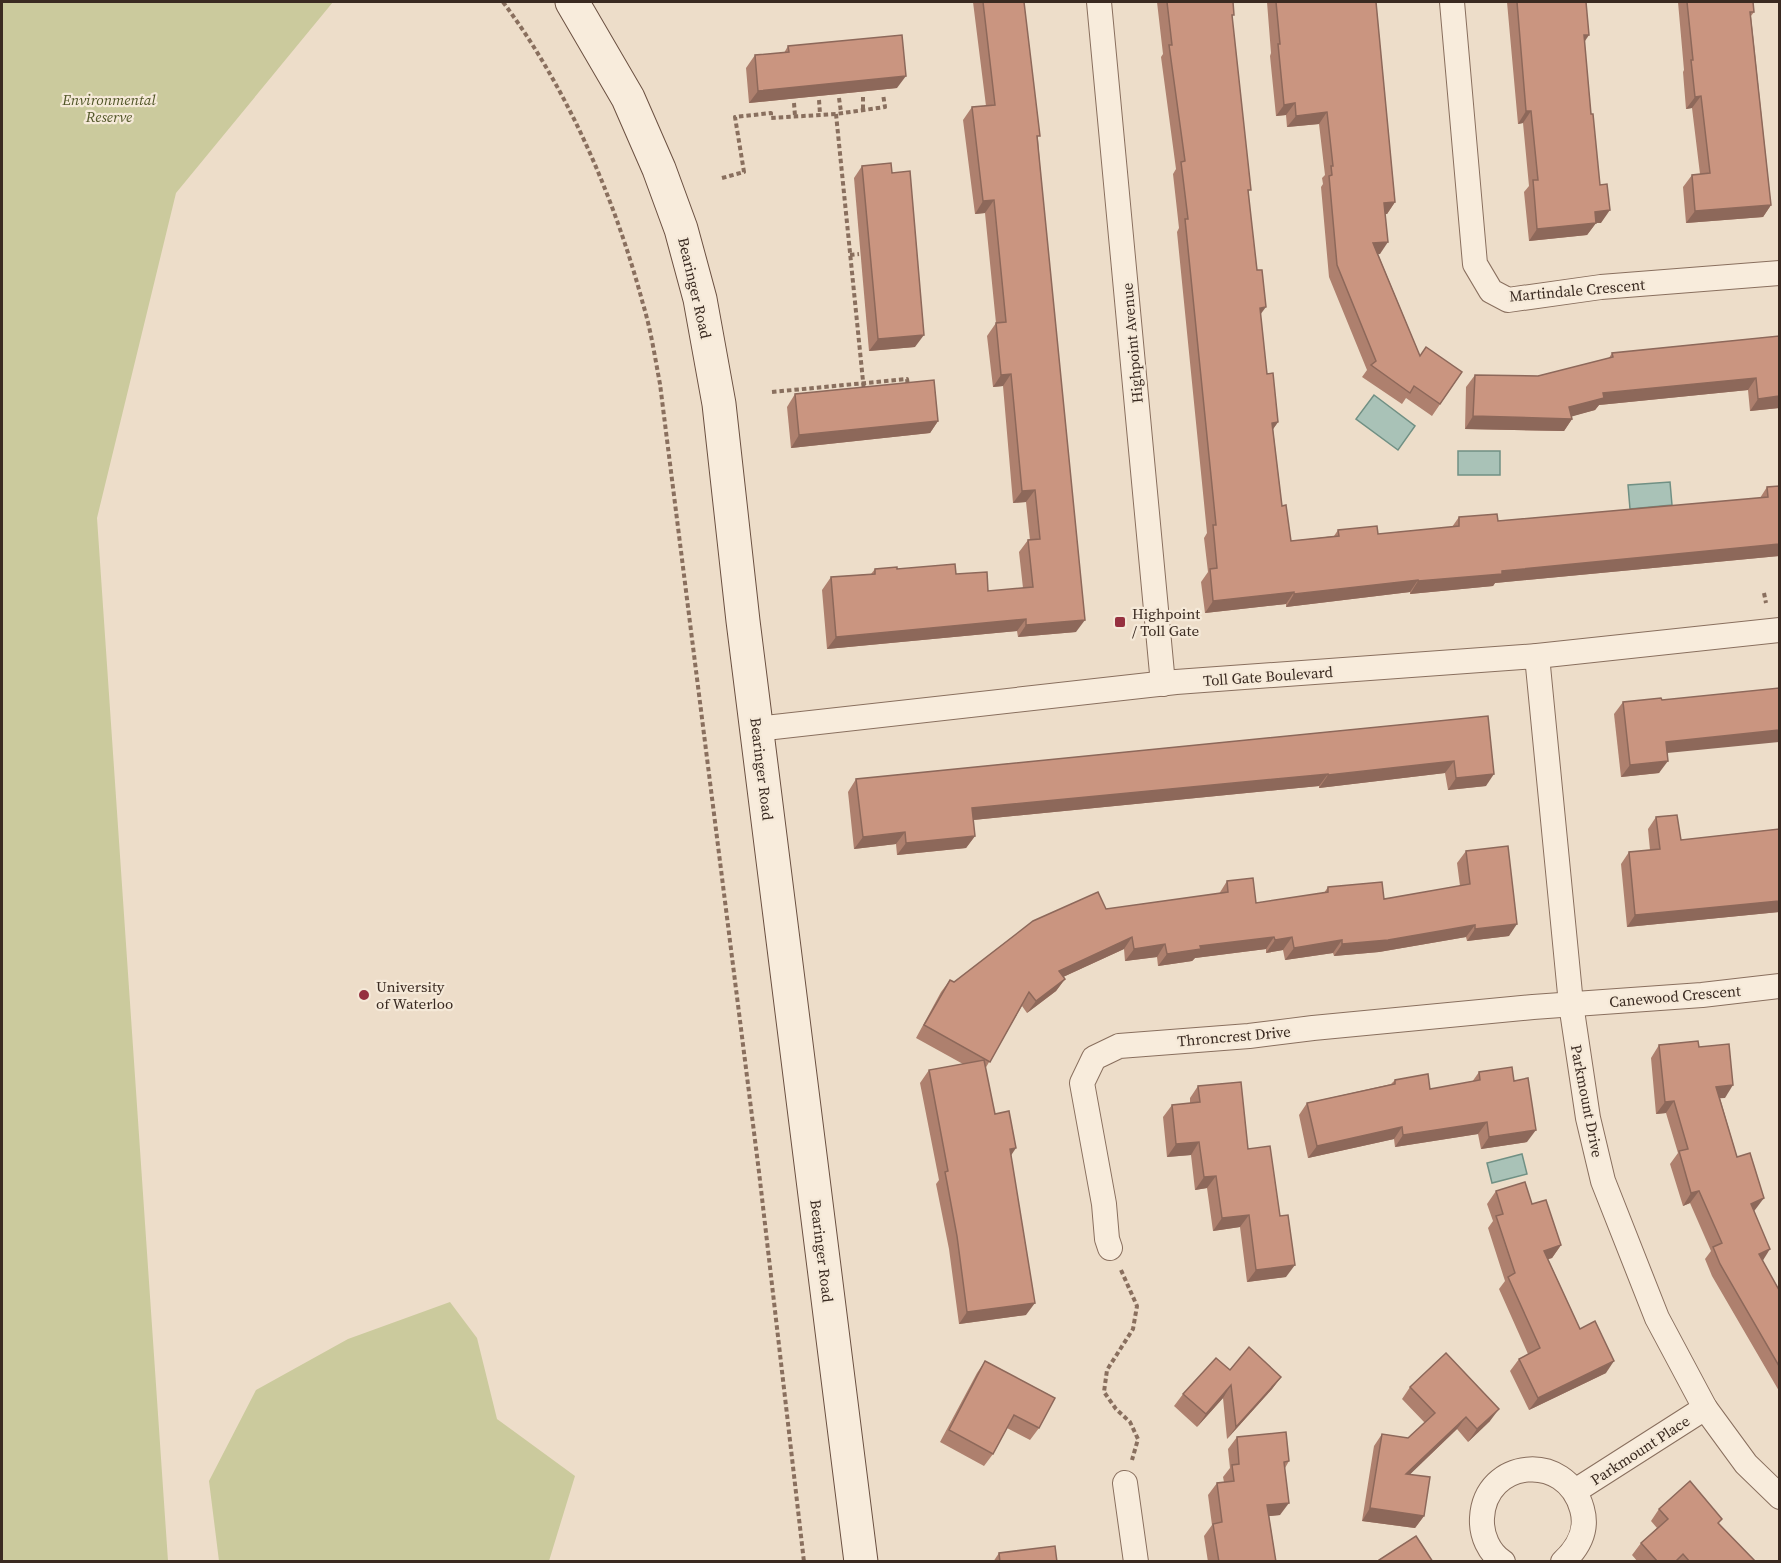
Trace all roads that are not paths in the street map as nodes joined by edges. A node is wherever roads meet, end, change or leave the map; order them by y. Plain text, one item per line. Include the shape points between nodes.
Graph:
1 (572, 2) edge
2 (1099, 2) edge
3 (1452, 2) edge
4 (1779, 273) edge
5 (1779, 630) edge
6 (1537, 656) junction
7 (1163, 684) junction
8 (757, 729) junction
9 (1779, 986) edge
10 (1571, 1004) junction
11 (1110, 1248) road end
12 (1705, 1408) junction
13 (1125, 1483) road end
14 (1575, 1491) junction
15 (1779, 1497) edge
16 (861, 1562) edge
17 (1136, 1562) edge
18 (1503, 1562) edge
19 (1563, 1562) edge

1 - 8 street, Bearinger Road via 628,98 659,169 700,299 719,404
2 - 7 street, Highpoint Avenue
3 - 4 street, Martindale Crescent via 1475,264 1491,291 1508,300 1601,287
5 - 6 street, Toll Gate Boulevard
6 - 7 street, Toll Gate Boulevard
6 - 10 street, Parkmount Drive
7 - 8 street, Toll Gate Boulevard
8 - 16 street, Bearinger Road
9 - 10 street, Canewood Crescent
10 - 11 street, Throncrest Drive via 1119,1046 1094,1058 1082,1083
10 - 12 street, Parkmount Drive via 1588,1118 1603,1181 1657,1318
12 - 14 street, Parkmount Place
12 - 15 street, Parkmount Drive via 1746,1464
13 - 17 street
14 - 18 street, Parkmount Place via 1553,1473 1536,1469 1513,1473 1494,1485 1481,1523 1485,1541
14 - 19 street, Parkmount Place via 1584,1518 1582,1536

